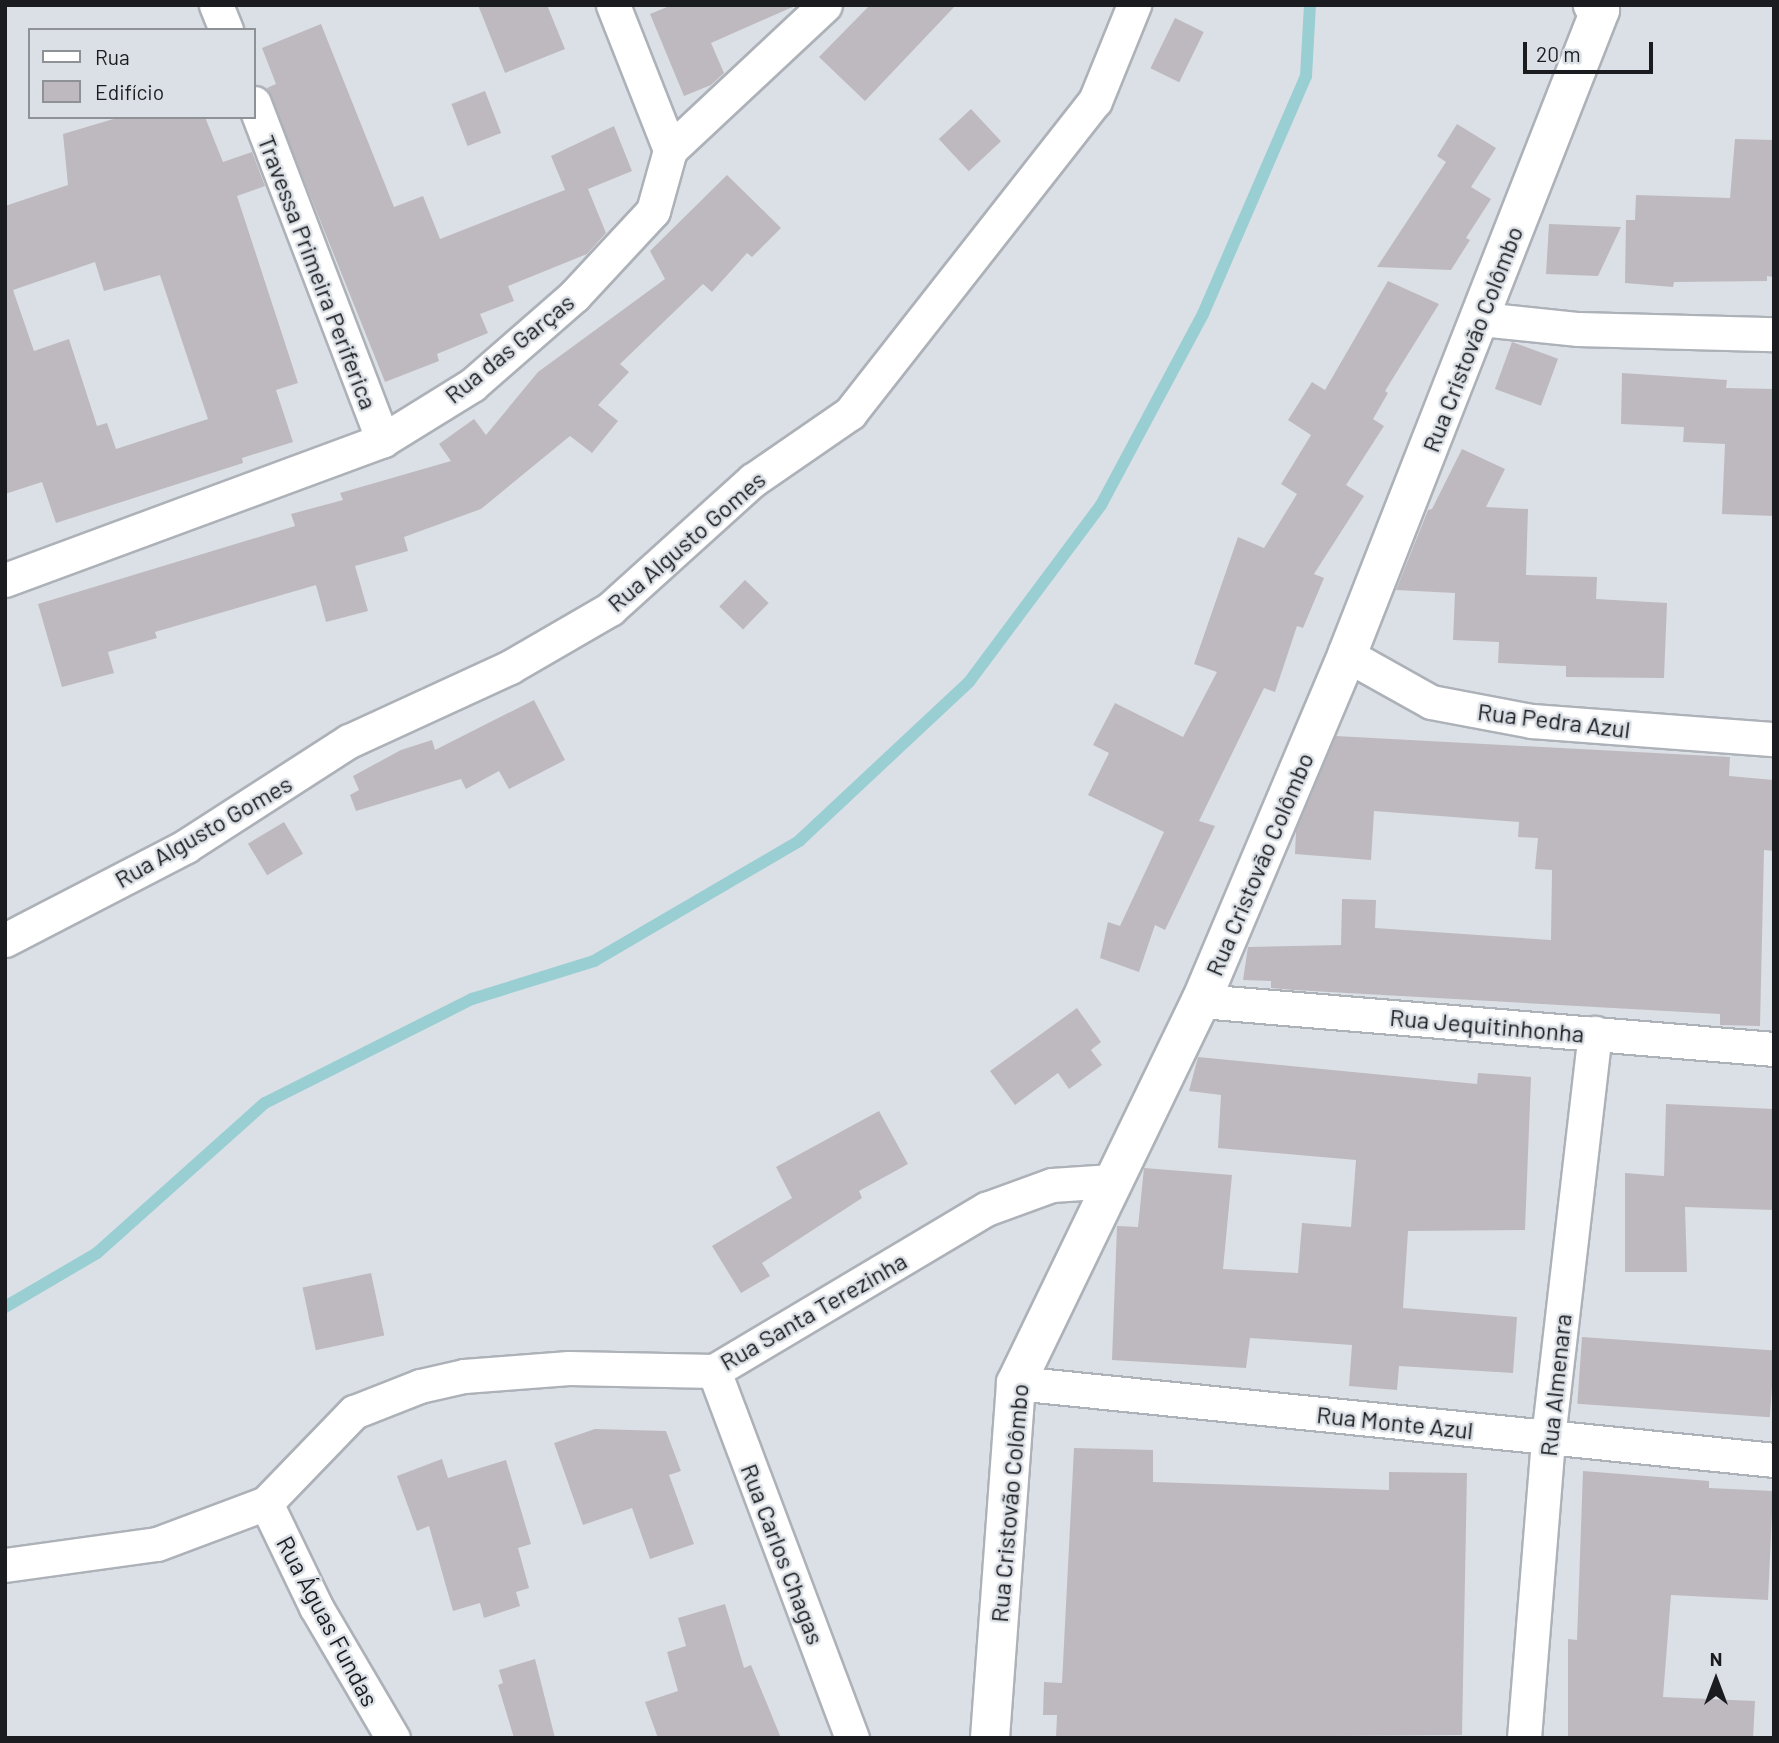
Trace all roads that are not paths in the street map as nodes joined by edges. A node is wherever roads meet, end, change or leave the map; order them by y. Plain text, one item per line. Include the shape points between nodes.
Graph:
1 (216, 5) edge
2 (613, 5) edge
3 (825, 5) edge
4 (1134, 5) edge
5 (1598, 7) edge
6 (225, 28) edge
7 (256, 108) edge
8 (670, 150) junction
9 (1481, 319) junction
10 (1774, 334) edge
11 (383, 440) junction
12 (5, 580) edge
13 (1347, 655) junction
14 (1774, 739) edge
15 (5, 940) edge
16 (1201, 1001) junction
17 (1595, 1033) junction
18 (1774, 1049) edge
19 (1112, 1181) junction
20 (714, 1371) junction
21 (1016, 1383) junction
22 (1548, 1438) junction
23 (1774, 1460) edge
24 (266, 1503) junction
25 (5, 1565) edge
26 (393, 1738) edge
27 (852, 1738) edge
28 (990, 1738) edge
29 (1524, 1738) edge

1 - 6 street
2 - 8 street
3 - 8 street
4 - 15 street, Rua Algusto Gomes via 1095,101 850,413 753,480 610,609 510,667 349,741 186,846
5 - 9 street, Rua Cristovão Colômbo
7 - 11 street, Travessa Primeira Periferica
8 - 11 street, Rua das Garças via 653,211 574,296 472,385
9 - 10 street via 1578,329
9 - 13 street, Rua Cristovão Colômbo
11 - 12 street, Rua das Garças
13 - 14 street, Rua Pedra Azul via 1431,702 1532,721
13 - 16 street, Rua Cristovão Colômbo
16 - 17 street, Rua Jequitinhonha
16 - 19 street, Rua Cristovão Colômbo
17 - 18 street, Rua Jequitinhonha
17 - 22 street, Rua Almenara
19 - 20 street, Rua Santa Terezinha via 1052,1185 986,1209
19 - 21 street, Rua Cristovão Colômbo
20 - 24 street, Rua Santa Terezinha via 569,1368 464,1376 420,1386 354,1412
20 - 27 street, Rua Carlos Chagas
21 - 22 street, Rua Monte Azul
21 - 28 street, Rua Cristovão Colômbo
22 - 23 street, Rua Monte Azul
22 - 29 street, Rua Almenara
24 - 25 street, Rua Santa Terezinha via 157,1544
24 - 26 street, Rua Águas Fundas via 316,1607

